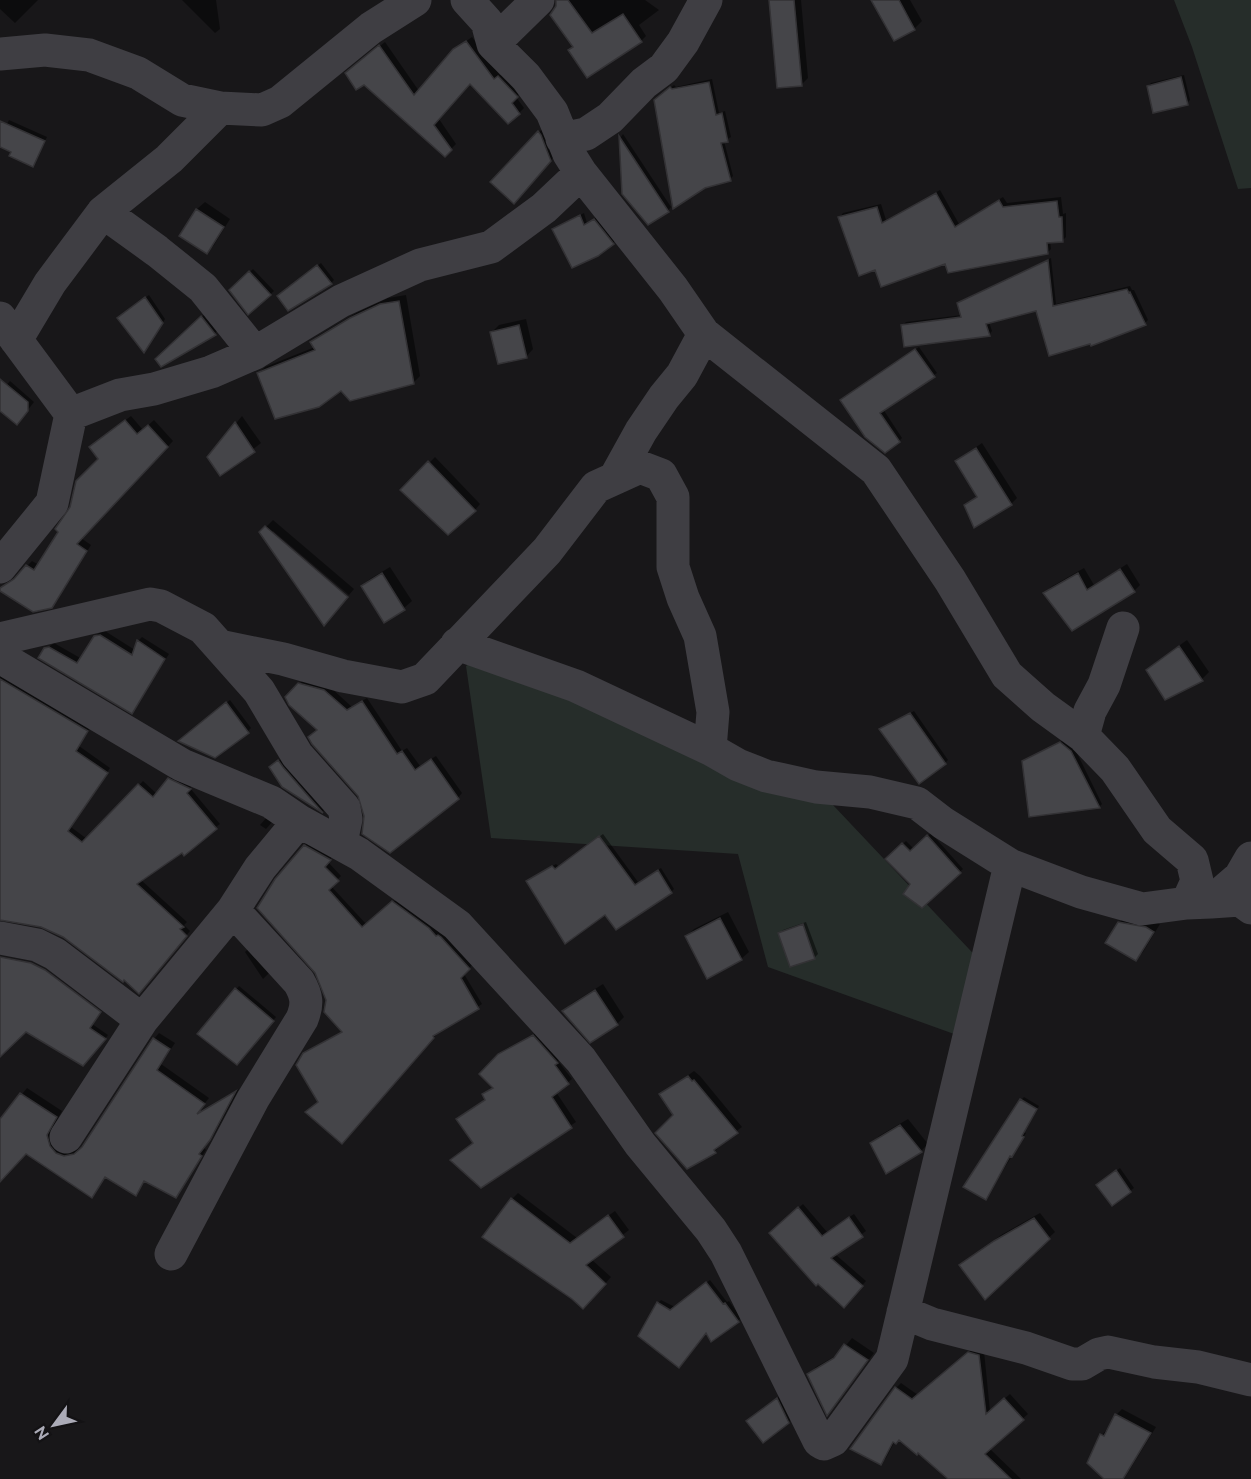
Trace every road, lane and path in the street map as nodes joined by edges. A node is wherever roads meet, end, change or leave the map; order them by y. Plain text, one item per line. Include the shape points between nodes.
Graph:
1 (415, 0) edge
2 (467, 0) edge
3 (538, 0) edge
4 (706, 0) edge
5 (493, 44) junction
6 (0, 54) edge
7 (220, 108) junction
8 (562, 139) junction
9 (581, 173) junction
10 (103, 212) junction
11 (8, 329) edge
12 (704, 334) junction
13 (255, 353) junction
14 (71, 414) junction
15 (615, 478) junction
16 (0, 567) edge
17 (1123, 628) dead end
18 (0, 639) edge
19 (457, 644) junction
20 (219, 646) junction
21 (0, 657) edge
22 (1083, 736) junction
23 (710, 749) junction
24 (299, 821) junction
25 (341, 843) junction
26 (1251, 858) edge
27 (1010, 865) junction
28 (1199, 903) junction
29 (1251, 908) edge
30 (233, 910) junction
31 (0, 938) edge
32 (142, 1020) junction
33 (66, 1137) dead end
34 (171, 1254) dead end
35 (903, 1312) junction
36 (1251, 1380) edge

1 - 7 street via 371,28 280,102 262,110
2 - 5 street via 487,22
3 - 5 street
4 - 8 street via 664,68 610,118 586,134
5 - 8 street via 526,77 552,112
6 - 7 street via 45,50 89,55 138,73 182,100
7 - 10 street via 169,159
8 - 9 street
9 - 12 street
9 - 13 street via 544,208 491,246 420,265 340,301
10 - 11 street via 50,283
10 - 13 street via 203,288
11 - 14 street
12 - 15 street
12 - 22 street via 876,470 950,580 1007,675
13 - 14 street via 211,372 120,395
14 - 16 street via 52,503
15 - 19 street via 596,487 547,551
15 - 23 street via 640,468 661,475 673,497 673,567 700,636 713,712
17 - 22 street
18 - 20 street via 150,604 203,628
19 - 20 street via 424,679 402,687
19 - 23 street via 576,686
20 - 25 street via 259,691 297,755 344,808
21 - 24 street via 182,765 271,802
22 - 28 street via 1115,769 1156,830 1192,860
23 - 27 street via 766,776 917,803
24 - 25 street
24 - 30 street via 260,868
25 - 35 street via 456,925 581,1060 640,1144 726,1253 819,1441 824,1444 833,1440 892,1359
26 - 28 street via 1240,877
27 - 28 street via 1081,892 1142,909
27 - 35 street
28 - 29 street via 1240,900
30 - 32 street
30 - 34 street via 299,982 307,995 306,1009
31 - 32 street via 38,945 55,954
32 - 33 street
35 - 36 street via 1072,1364 1082,1364 1108,1352

